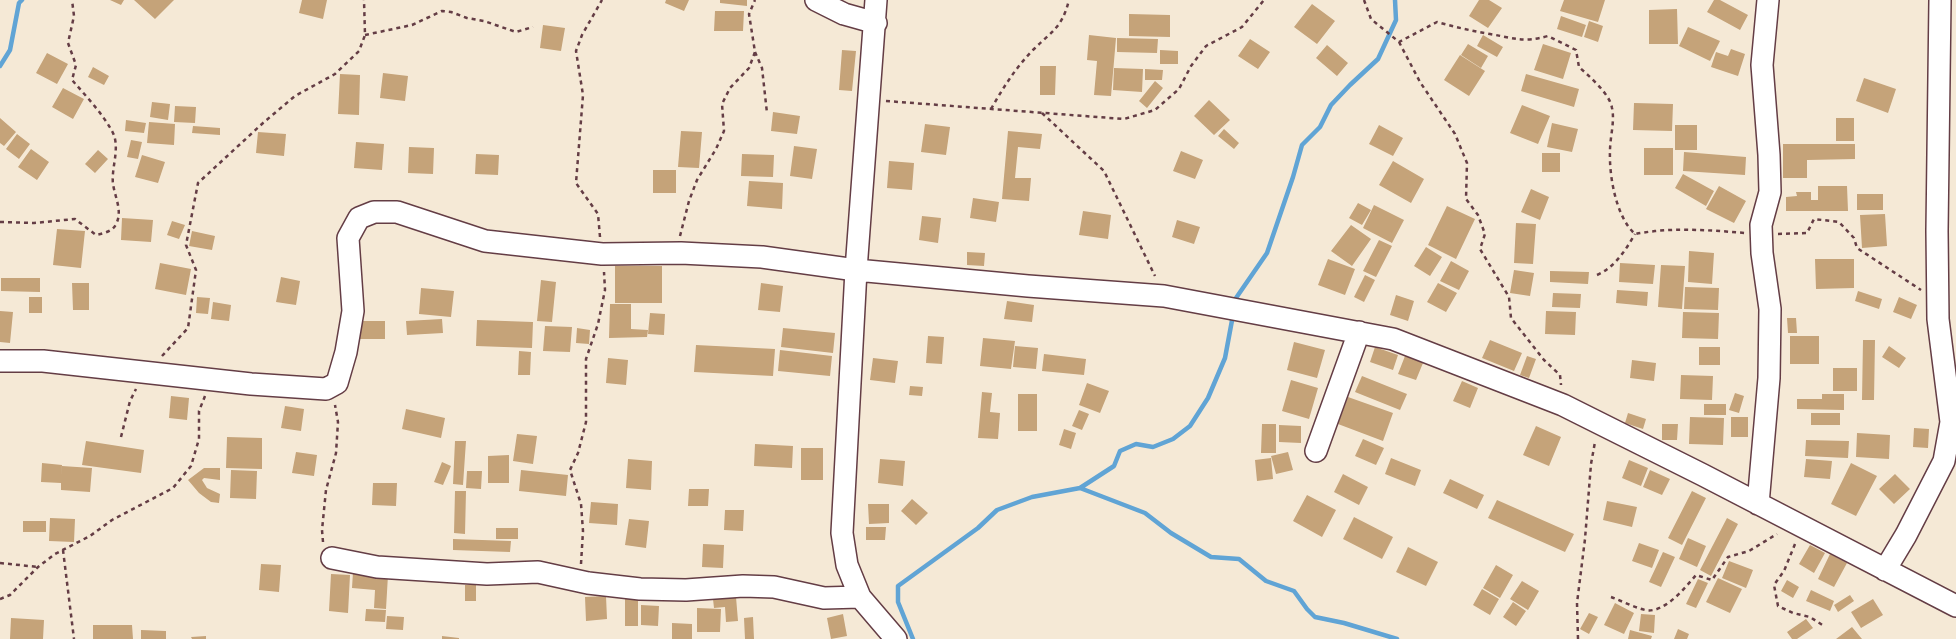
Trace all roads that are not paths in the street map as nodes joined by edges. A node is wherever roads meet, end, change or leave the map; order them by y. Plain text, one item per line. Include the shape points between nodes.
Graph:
1 (816, 0) edge
2 (876, 0) edge
3 (1768, 0) edge
4 (1940, 0) edge
5 (876, 23) junction
6 (856, 270) junction
7 (1360, 332) junction
8 (0, 360) edge
9 (1316, 451) dead end
10 (1758, 504) junction
11 (332, 558) road end
12 (1885, 570) junction
13 (860, 597) junction
14 (1956, 606) edge
15 (896, 639) edge

1 - 5 street via 844,14
2 - 5 street
3 - 10 street via 1762,65 1770,192 1761,234 1770,309 1769,378
4 - 12 street via 1938,319 1951,422 1944,461
5 - 6 street
6 - 7 street via 1164,296
6 - 8 street via 762,257 680,252 602,254 485,241 397,212 374,212 359,218 348,238 352,311 346,352 337,382 326,389
6 - 13 street via 842,533 847,565
7 - 9 street
7 - 10 street via 1393,339 1563,405
10 - 12 street
11 - 13 street via 377,567 417,570 487,574 538,572 640,589 774,587 824,598
12 - 14 street
13 - 15 street

